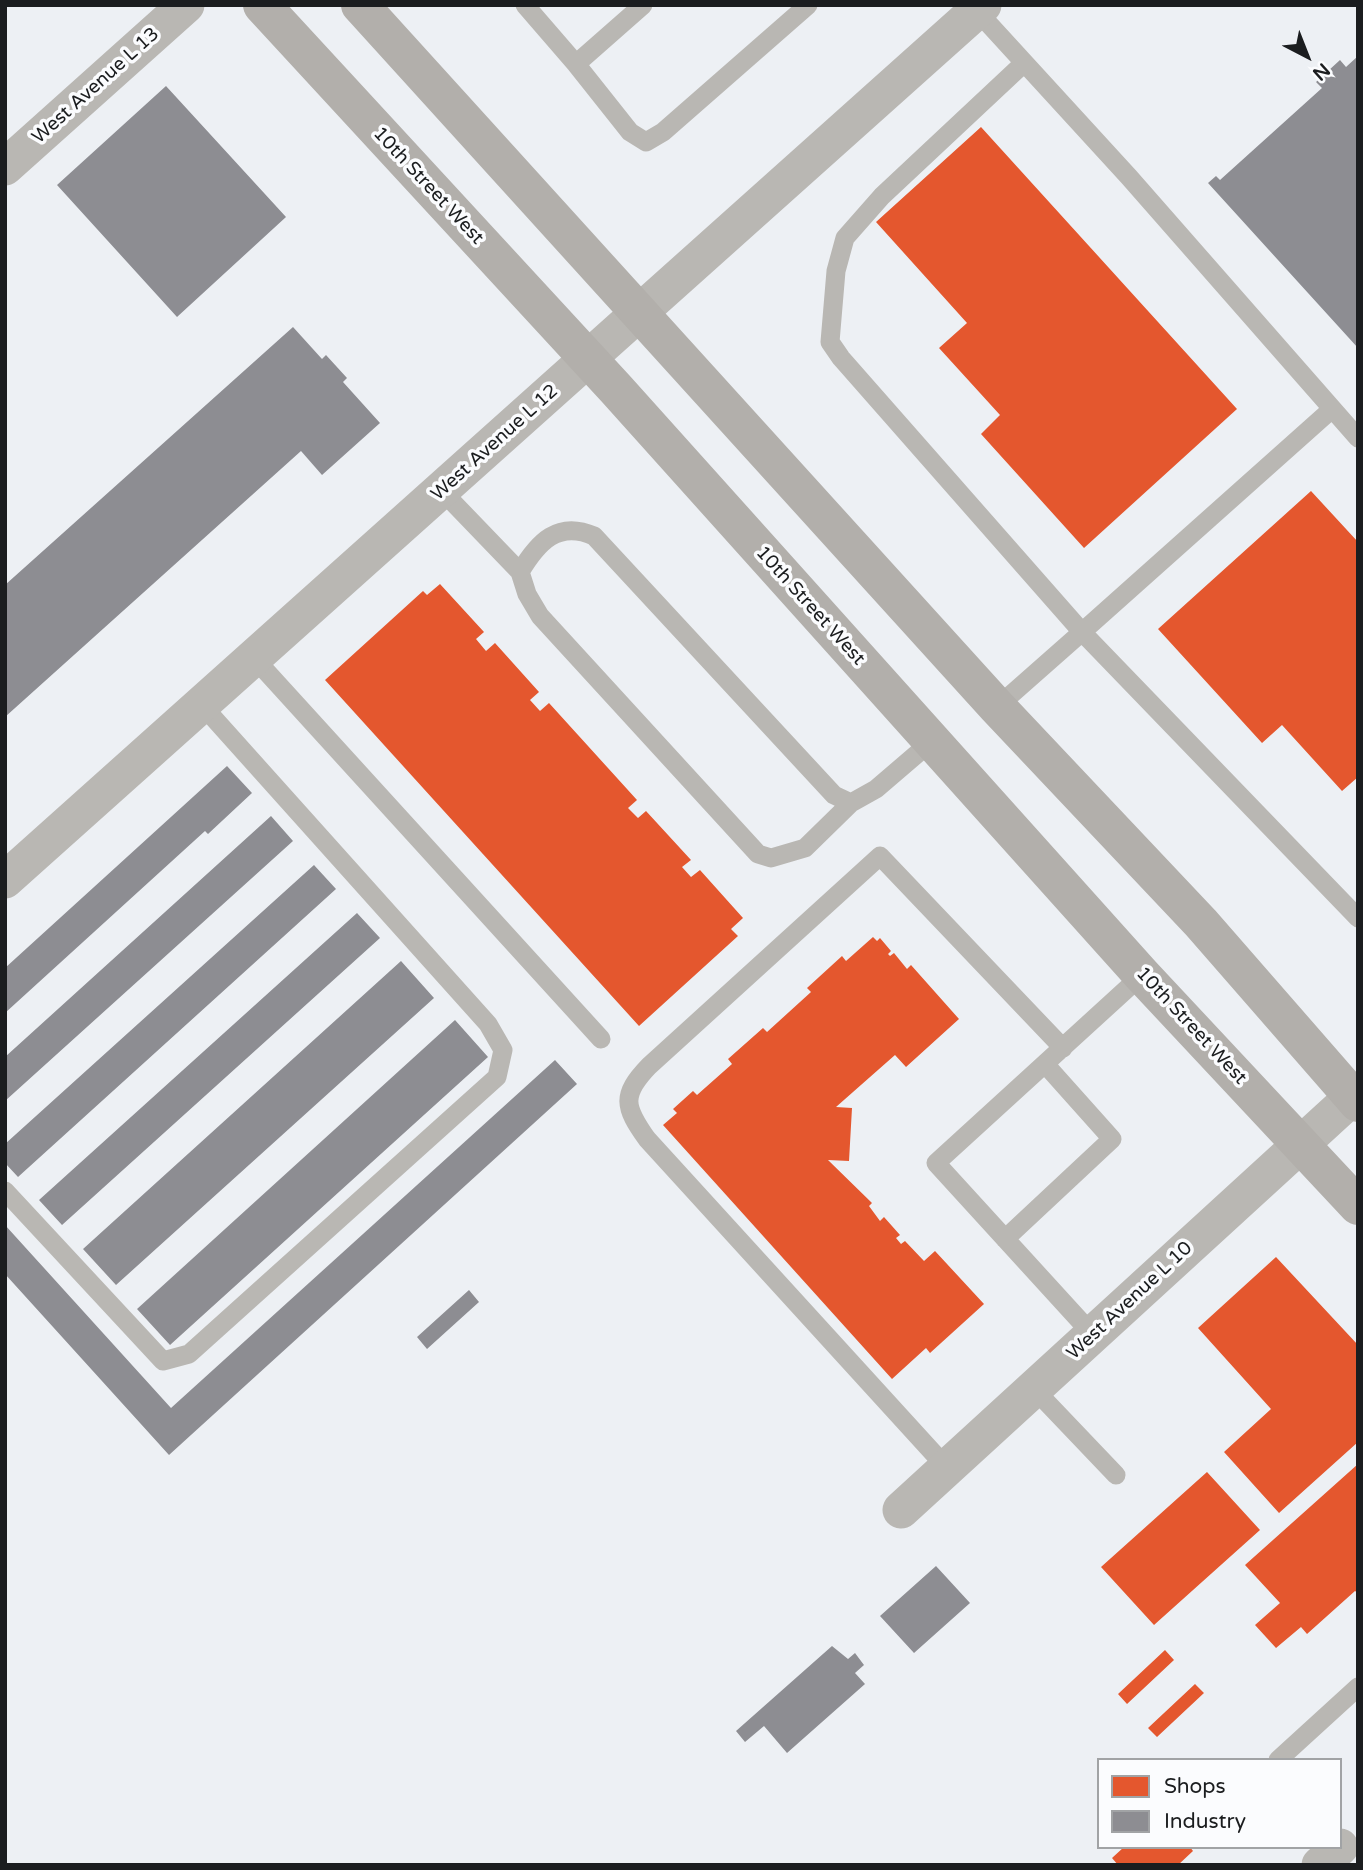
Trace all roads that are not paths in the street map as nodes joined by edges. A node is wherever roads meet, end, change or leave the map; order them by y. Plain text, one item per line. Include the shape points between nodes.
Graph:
1 (186, 5) edge
2 (262, 5) edge
3 (360, 5) edge
4 (525, 5) edge
5 (643, 5) edge
6 (807, 5) edge
7 (972, 10) edge
8 (1024, 63) junction
9 (576, 64) junction
10 (5, 167) edge
11 (638, 314) junction
12 (588, 359) junction
13 (1332, 409) junction
14 (1358, 438) edge
15 (442, 491) junction
16 (520, 572) junction
17 (1082, 632) junction
18 (254, 659) junction
19 (202, 705) junction
20 (997, 707) junction
21 (932, 741) junction
22 (851, 803) junction
23 (5, 880) edge
24 (1358, 918) edge
25 (1142, 975) junction
26 (601, 1039) dead end
27 (1063, 1048) junction
28 (1045, 1064) junction
29 (1356, 1097) edge
30 (1302, 1143) junction
31 (5, 1191) edge
32 (1358, 1206) edge
33 (1005, 1239) junction
34 (1093, 1335) junction
35 (1034, 1389) junction
36 (947, 1468) junction
37 (1116, 1475) dead end
38 (901, 1510) dead end
39 (1358, 1687) edge
40 (1280, 1758) edge

1 - 10 street, West Avenue L 13
2 - 12 main road, 10th Street West
3 - 11 main road
4 - 9 lane
5 - 9 lane
6 - 9 lane via 646,142 630,132
7 - 8 lane
7 - 11 street, West Avenue L 12
8 - 13 lane
8 - 17 lane via 882,196 845,238 836,271 831,342
11 - 12 street, West Avenue L 12
11 - 20 main road
12 - 15 street, West Avenue L 12
12 - 21 main road, 10th Street West
13 - 14 lane
13 - 17 lane
15 - 16 lane
15 - 18 street, West Avenue L 12
16 - 22 lane via 534,549 554,534 577,528 594,536 834,794
16 - 22 lane via 540,616 758,854 771,858 805,848
17 - 20 lane
17 - 24 lane
18 - 19 street, West Avenue L 12
18 - 26 lane
19 - 23 street, West Avenue L 12
19 - 31 lane via 488,1024 503,1050 497,1077 189,1354 163,1361
20 - 29 main road
21 - 22 lane via 877,789
21 - 25 main road, 10th Street West
25 - 27 lane
25 - 30 main road, 10th Street West
27 - 28 lane
27 - 36 lane via 880,856 649,1066 633,1083 627,1100 647,1139
28 - 33 lane via 1112,1139
28 - 33 lane via 936,1163
29 - 30 street, West Avenue L 10
30 - 32 main road, 10th Street West
30 - 34 street, West Avenue L 10
33 - 34 lane
34 - 35 street, West Avenue L 10
35 - 36 street, West Avenue L 10
35 - 37 lane
36 - 38 street, West Avenue L 10
39 - 40 lane

